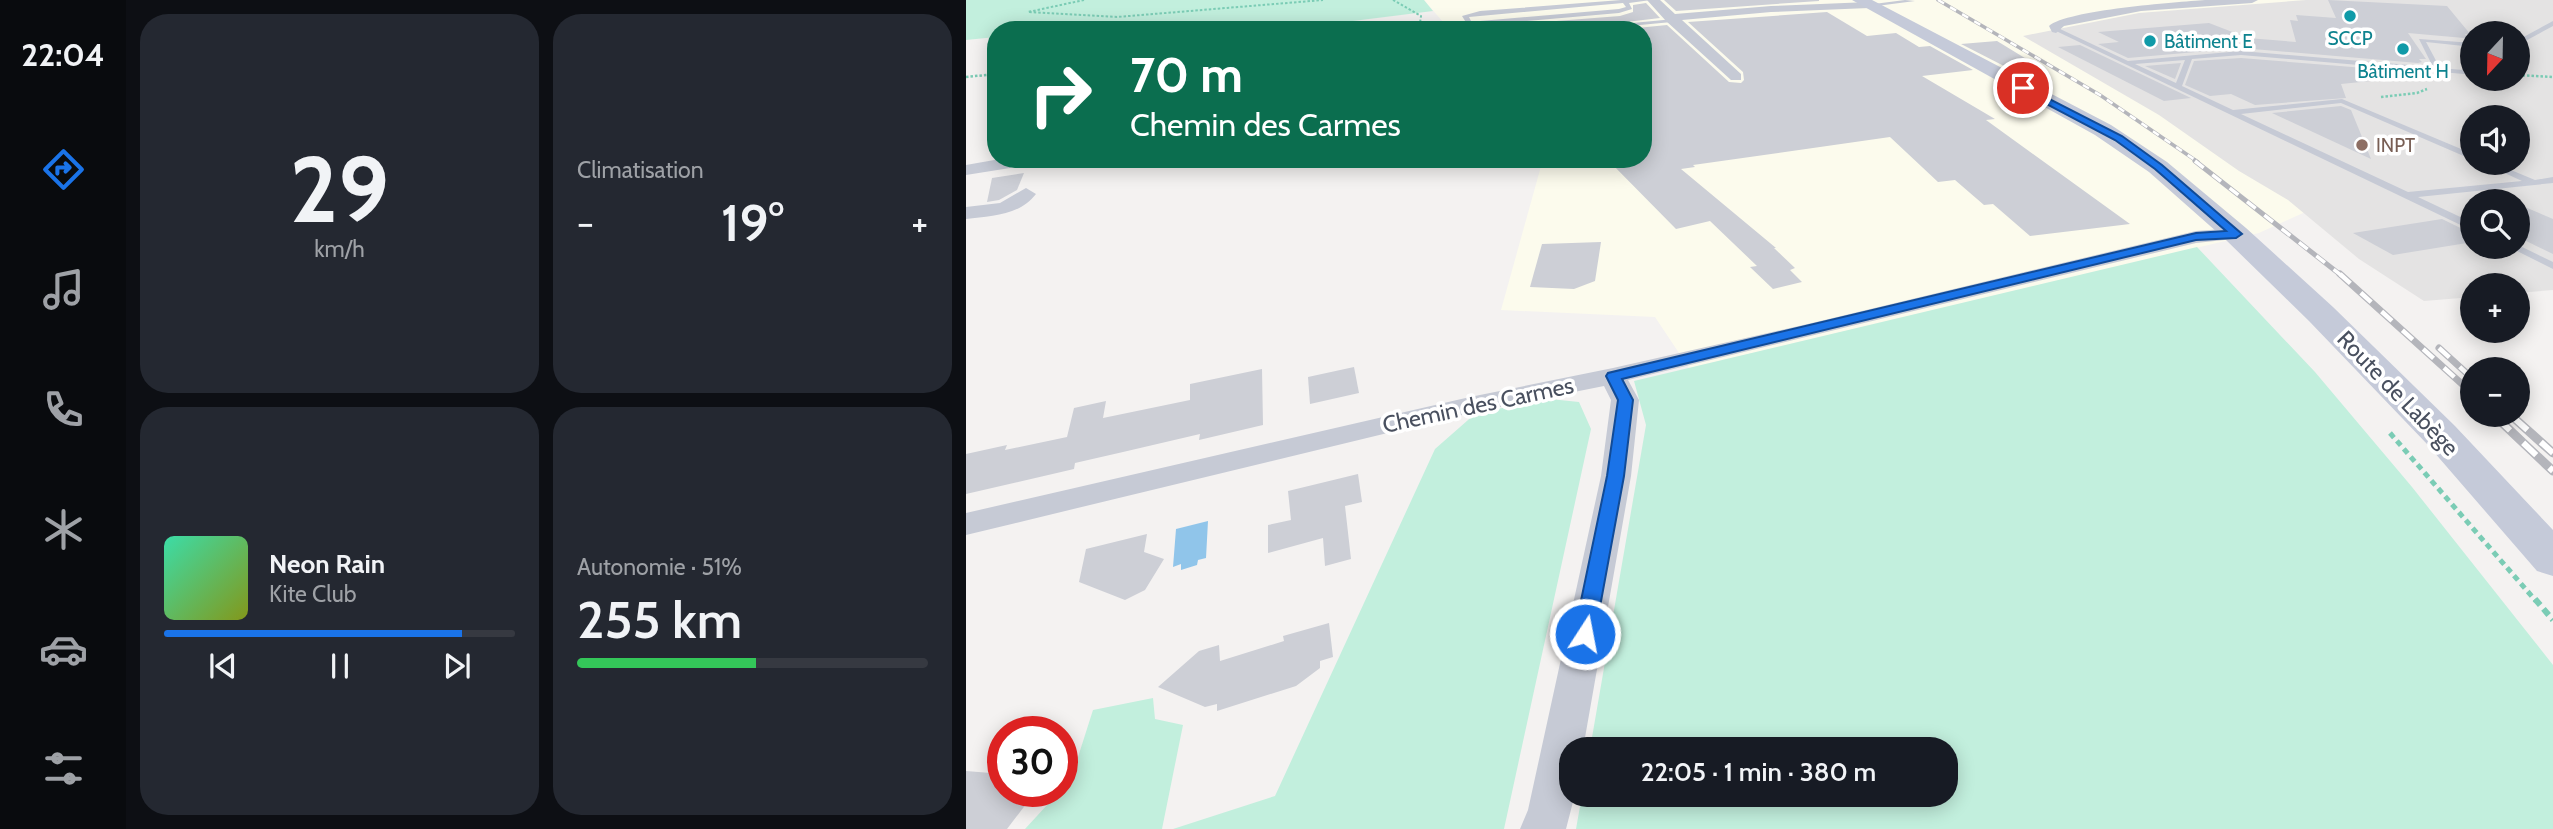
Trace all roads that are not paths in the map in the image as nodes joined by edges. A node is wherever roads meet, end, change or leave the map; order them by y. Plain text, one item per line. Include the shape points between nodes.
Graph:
1 (1648, 0) edge
2 (1653, 0) edge
3 (1910, 0) edge
4 (2252, 0) edge
5 (2221, 1) edge
6 (1625, 2) junction
7 (1878, 2) edge
8 (1671, 19) junction
9 (1466, 21) edge
10 (1499, 21) edge
11 (1651, 21) edge
12 (2553, 23) edge
13 (2056, 29) joint
14 (2530, 36) edge
15 (2460, 44) edge
16 (2189, 57) junction
17 (2130, 62) junction
18 (2438, 70) junction
19 (2460, 72) edge
20 (1736, 77) dead end
21 (2179, 86) junction
22 (2233, 112) junction
23 (2460, 151) edge
24 (987, 167) edge
25 (966, 170) edge
26 (2515, 175) edge
27 (2553, 180) edge
28 (2534, 183) junction
29 (2553, 185) edge
30 (1026, 194) dead end
31 (2407, 195) junction
32 (966, 213) edge
33 (2460, 221) edge
34 (2236, 234) junction
35 (2530, 255) edge
36 (2553, 266) edge
37 (1613, 376) junction
38 (966, 524) edge
39 (2553, 559) edge
40 (1542, 829) edge

1 - 6 lane
2 - 8 street
3 - 7 lane
4 - 5 street
5 - 13 street via 2127,10 2062,23
6 - 9 lane via 1480,13 1465,16
6 - 10 lane via 1630,8 1619,11
7 - 8 street
7 - 34 main road, Route de Labège via 2119,138
8 - 11 lane
8 - 20 street
12 - 14 lane
13 - 17 lane
15 - 18 lane via 2421,40
16 - 17 lane
16 - 18 lane via 2241,53
16 - 21 lane
17 - 21 lane
18 - 19 lane
21 - 22 lane
22 - 23 lane via 2342,101
22 - 31 lane
24 - 25 street
26 - 28 lane
27 - 28 lane
28 - 29 lane
28 - 31 lane
30 - 32 street via 1009,206
31 - 33 lane
34 - 37 street, Chemin des Carmes via 2196,237
34 - 39 main road, Route de Labège via 2441,435
35 - 36 lane
37 - 38 street, Chemin des Carmes via 1470,405
37 - 40 street via 1625,400 1616,476 1549,818

